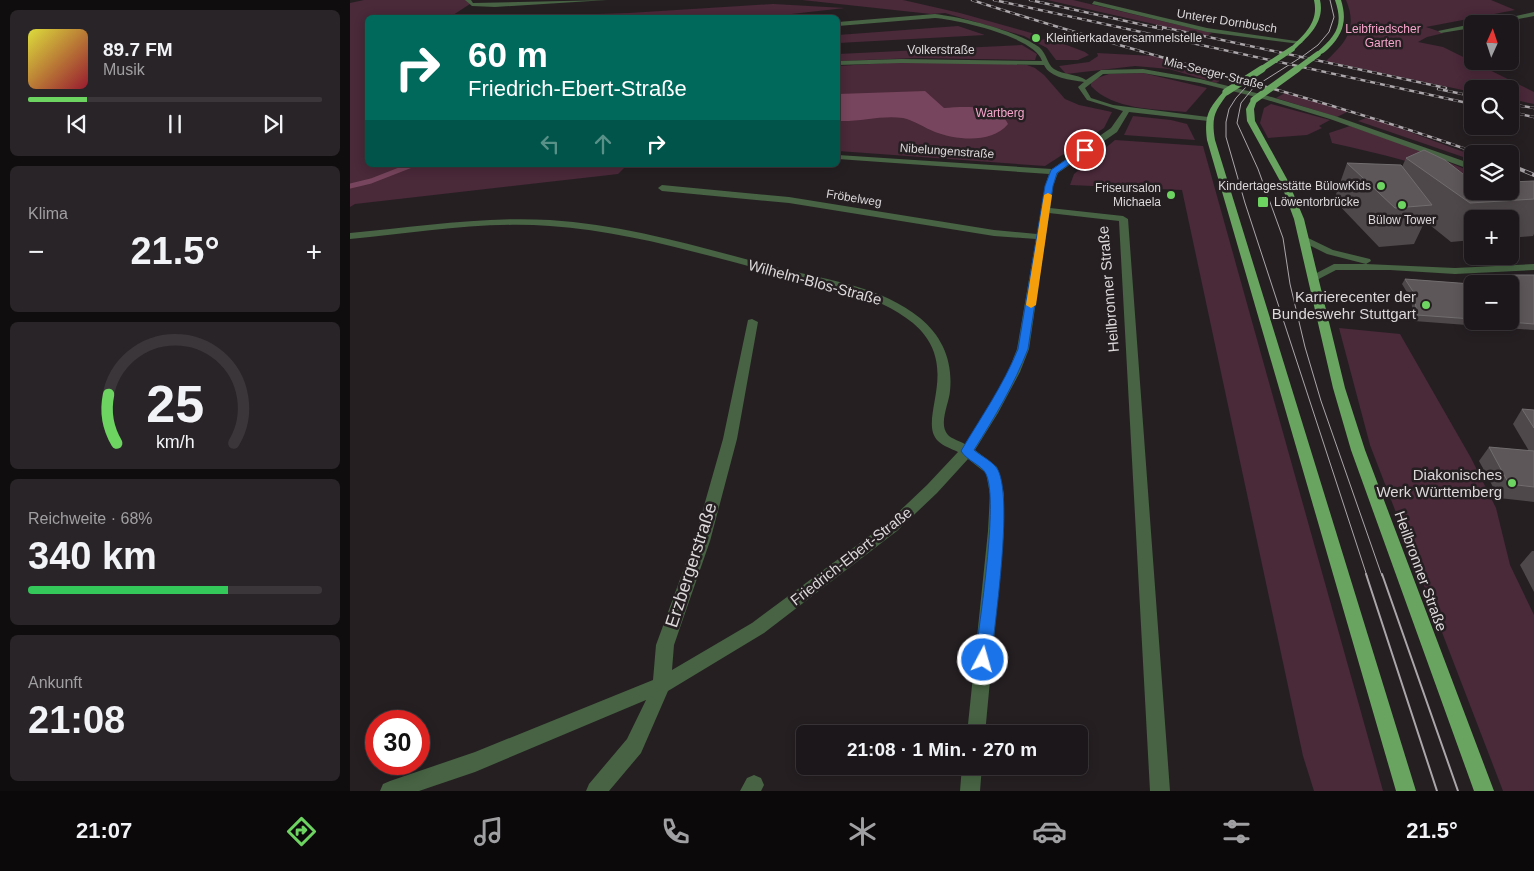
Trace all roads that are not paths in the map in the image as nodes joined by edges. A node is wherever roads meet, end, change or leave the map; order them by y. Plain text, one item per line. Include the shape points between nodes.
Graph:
1 (468, 0) edge
2 (604, 0) edge
3 (1318, 0) edge
4 (1338, 0) edge
5 (1094, 3) dead end
6 (1534, 14) edge
7 (1519, 17) edge
8 (840, 24) edge
9 (1464, 28) edge
10 (1432, 30) dead end
11 (1300, 42) junction
12 (840, 63) edge
13 (1045, 63) junction
14 (1083, 80) junction
15 (1128, 109) junction
16 (1208, 119) junction
17 (840, 157) edge
18 (1464, 164) edge
19 (1054, 172) junction
20 (662, 188) dead end
21 (1046, 210) junction
22 (350, 236) edge
23 (1042, 237) junction
24 (1304, 239) junction
25 (1390, 267) junction
26 (1534, 267) edge
27 (1313, 279) junction
28 (752, 322) dead end
29 (967, 451) junction
30 (662, 685) junction
31 (977, 725) edge
32 (971, 775) edge
33 (390, 791) edge
34 (596, 791) edge
35 (970, 791) edge
36 (1160, 791) edge
37 (1406, 791) edge
38 (1484, 791) edge

1 - 2 street via 472,4 495,5
3 - 11 main road via 1318,20
4 - 24 main road, Heilbronner Straße, bridge via 1342,23 1337,38 1254,100 1250,109 1251,121 1284,182
5 - 11 street, Unterer Dornbusch via 1207,30
6 - 7 street
8 - 13 street via 944,17 1032,45 1043,55
9 - 10 street via 1444,33
11 - 16 main road, bridge via 1226,92
12 - 13 street, Volkerstraße
13 - 14 street via 1061,76
14 - 15 street via 1081,87 1088,98
14 - 18 street, Mia-Seeger-Straße via 1115,70 1180,75 1330,117
15 - 16 street
15 - 19 street via 1114,130
16 - 37 main road via 1211,140
17 - 19 street, Nibelungenstraße
19 - 21 street, Friedrich-Ebert-Straße
20 - 23 street, Fröbelweg via 789,200 994,233
21 - 23 street, Friedrich-Ebert-Straße
21 - 36 street, Heilbronner Straße via 1122,219
22 - 29 street, Wilhelm-Blos-Straße via 497,223 584,226 616,230 879,298 900,308 933,337 944,366 944,391 937,425 943,438
23 - 29 street, Friedrich-Ebert-Straße via 1023,349 1014,372
24 - 25 street via 1330,252
24 - 27 main road, Heilbronner Straße
25 - 26 street via 1456,271
25 - 27 street via 1334,267
27 - 38 main road, Heilbronner Straße via 1339,388 1358,450
28 - 30 street, Erzbergerstraße via 730,439 702,541 665,645
29 - 30 street, Friedrich-Ebert-Straße via 892,527 841,567 758,628
29 - 31 street, Wilhelm-Blos-Straße via 992,471 997,494
30 - 33 street, Friedrich-Ebert-Straße via 475,762
30 - 34 street, Erzbergerstraße via 634,746
32 - 35 street

